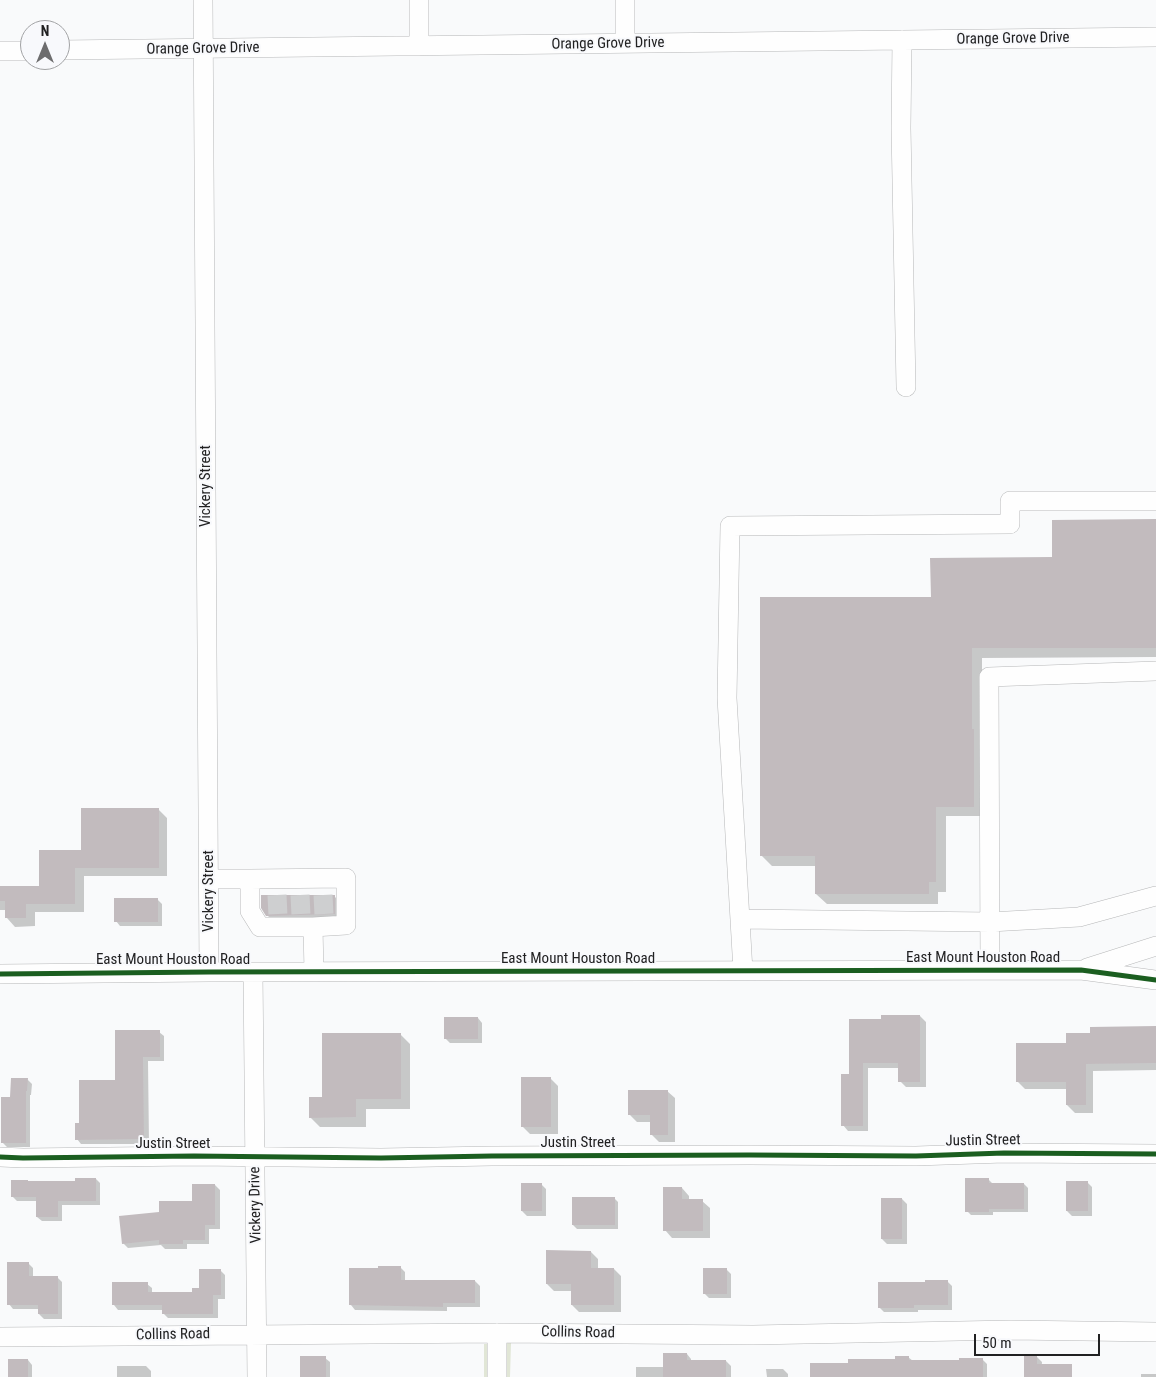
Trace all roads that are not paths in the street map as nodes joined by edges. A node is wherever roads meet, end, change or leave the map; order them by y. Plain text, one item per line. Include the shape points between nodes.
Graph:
1 (203, 0) edge
2 (419, 0) edge
3 (625, 0) edge
4 (1156, 37) edge
5 (902, 40) junction
6 (625, 43) junction
7 (419, 46) junction
8 (203, 49) junction
9 (70, 50) edge
10 (0, 51) edge
11 (20, 51) edge
12 (906, 387) dead end
13 (1156, 502) edge
14 (1156, 671) edge
15 (209, 879) junction
16 (250, 879) junction
17 (1156, 896) edge
18 (740, 919) junction
19 (312, 922) junction
20 (990, 922) junction
21 (1156, 946) edge
22 (990, 970) junction
23 (1081, 970) junction
24 (743, 971) junction
25 (209, 972) junction
26 (253, 972) junction
27 (314, 972) junction
28 (0, 974) edge
29 (1156, 980) edge
30 (1156, 1154) edge
31 (0, 1157) edge
32 (255, 1157) junction
33 (1156, 1332) edge
34 (497, 1333) junction
35 (257, 1335) junction
36 (0, 1337) edge
37 (257, 1377) edge
38 (497, 1377) edge

1 - 8 street, Vickery Street
2 - 7 street
3 - 6 street
4 - 5 street, Orange Grove Drive
5 - 6 street, Orange Grove Drive
5 - 12 street
6 - 7 street, Orange Grove Drive
7 - 8 street, Orange Grove Drive
8 - 9 street, Orange Grove Drive
8 - 15 street, Vickery Street
10 - 11 street
13 - 18 street via 1010,501 1010,524 730,526 727,698
14 - 20 street via 990,677
15 - 16 street
15 - 25 street, Vickery Street
16 - 19 street via 250,911 260,927 278,921
16 - 19 street via 277,887 323,887 346,878 346,925
17 - 20 street via 1079,917
18 - 20 street
18 - 24 street
19 - 27 street
20 - 22 street
21 - 23 street, East Mount Houston Road
22 - 23 street, East Mount Houston Road
22 - 24 street, East Mount Houston Road
23 - 29 street, East Mount Houston Road
24 - 27 street, East Mount Houston Road
25 - 26 street, East Mount Houston Road
25 - 28 street, East Mount Houston Road
26 - 27 street, East Mount Houston Road
26 - 32 street, Vickery Drive
30 - 32 street, Justin Street
31 - 32 street, Justin Street
32 - 35 street, Vickery Drive
33 - 34 street, Collins Road
34 - 35 street, Collins Road
34 - 38 street
35 - 36 street, Collins Road
35 - 37 street, Vickery Drive

